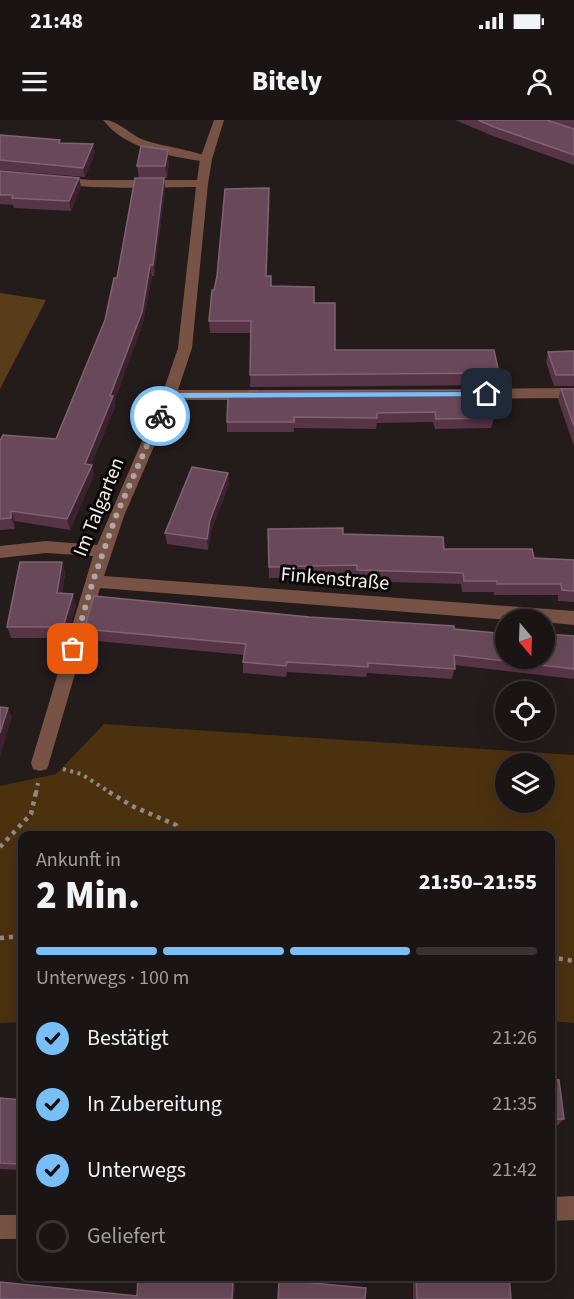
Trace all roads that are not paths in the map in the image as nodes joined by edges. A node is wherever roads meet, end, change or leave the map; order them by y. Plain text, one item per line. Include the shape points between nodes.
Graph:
1 (108, 120) edge
2 (219, 120) edge
3 (206, 159) junction
4 (44, 179) edge
5 (202, 184) junction
6 (574, 393) edge
7 (446, 394) edge
8 (169, 395) junction
9 (273, 395) edge
10 (103, 551) junction
11 (0, 552) edge
12 (93, 581) junction
13 (574, 618) edge
14 (40, 763) road end
15 (574, 1208) edge
16 (555, 1209) edge
17 (0, 1227) edge
18 (18, 1227) edge

1 - 3 lane via 113,128 158,148
2 - 3 street, Im Talgarten
3 - 5 street, Im Talgarten
4 - 5 street
5 - 8 street, Im Talgarten via 185,348
6 - 7 street
8 - 9 street
8 - 10 street, Im Talgarten
10 - 11 street via 46,547
10 - 12 street, Im Talgarten
12 - 13 street, Finkenstraße
12 - 14 street, Im Talgarten
15 - 16 street
17 - 18 street

